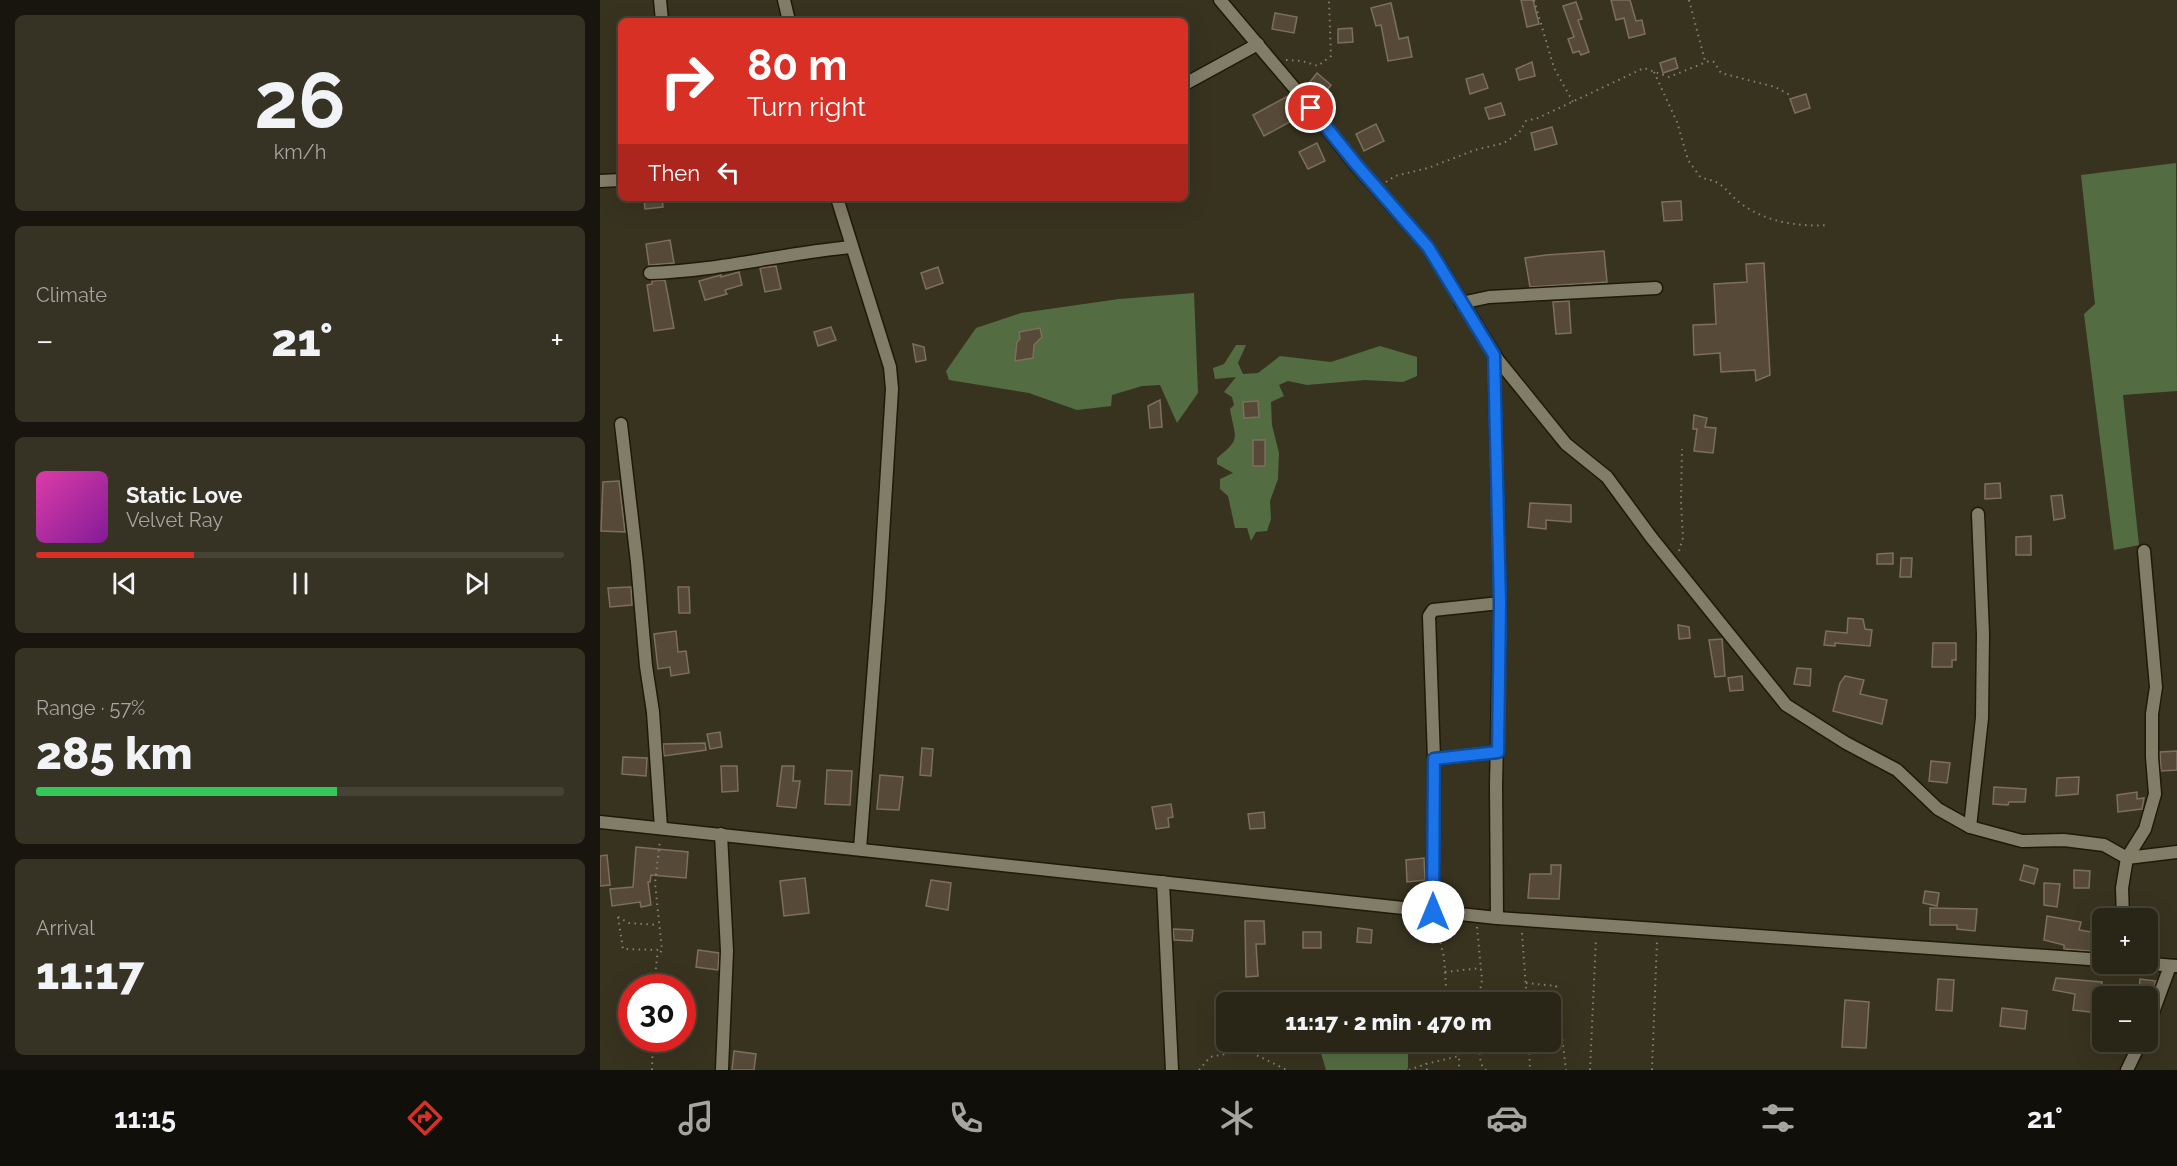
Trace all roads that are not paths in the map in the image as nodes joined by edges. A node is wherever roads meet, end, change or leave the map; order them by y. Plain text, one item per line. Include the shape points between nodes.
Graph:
1 (660, 0) edge
2 (784, 0) edge
3 (1220, 0) edge
4 (662, 18) edge
5 (788, 18) edge
6 (1258, 44) junction
7 (1188, 82) edge
8 (618, 180) edge
9 (600, 181) edge
10 (838, 201) edge
11 (852, 247) junction
12 (650, 273) dead end
13 (1656, 288) dead end
14 (1461, 303) junction
15 (1494, 355) junction
16 (621, 424) dead end
17 (1978, 514) dead end
18 (2144, 551) dead end
19 (1500, 603) junction
20 (1498, 752) junction
21 (1434, 759) junction
22 (600, 822) edge
23 (1970, 827) junction
24 (661, 828) junction
25 (721, 834) junction
26 (860, 849) junction
27 (2177, 852) edge
28 (2127, 858) junction
29 (1163, 882) junction
30 (2123, 908) edge
31 (1433, 912) junction
32 (1497, 918) junction
33 (2092, 959) edge
34 (2158, 965) edge
35 (2174, 966) edge
36 (2158, 1003) edge
37 (2136, 1052) edge
38 (722, 1069) edge
39 (1172, 1070) edge
40 (2127, 1070) edge

1 - 4 street
2 - 5 street
3 - 6 street
6 - 7 street
6 - 14 street via 1428,247
8 - 9 street
10 - 11 street
11 - 12 street via 734,266
11 - 26 street via 890,367 892,389
13 - 14 street via 1489,297
14 - 15 street
15 - 19 street
15 - 23 street via 1566,444 1607,477 1786,705 1897,770 1938,809
16 - 24 street via 653,712
17 - 23 street via 1982,718
18 - 28 street via 2156,687 2152,714 2155,794 2145,829
19 - 20 street
19 - 21 street via 1433,610 1430,614
20 - 21 street
20 - 32 street
21 - 31 street
22 - 24 street
23 - 28 street via 2022,841 2064,840 2104,845
24 - 25 street
25 - 26 street
25 - 38 street via 727,951
26 - 29 street
27 - 28 street
28 - 30 street
29 - 31 street
29 - 39 street
31 - 32 street
32 - 33 street
34 - 35 street
35 - 36 street
37 - 40 street

